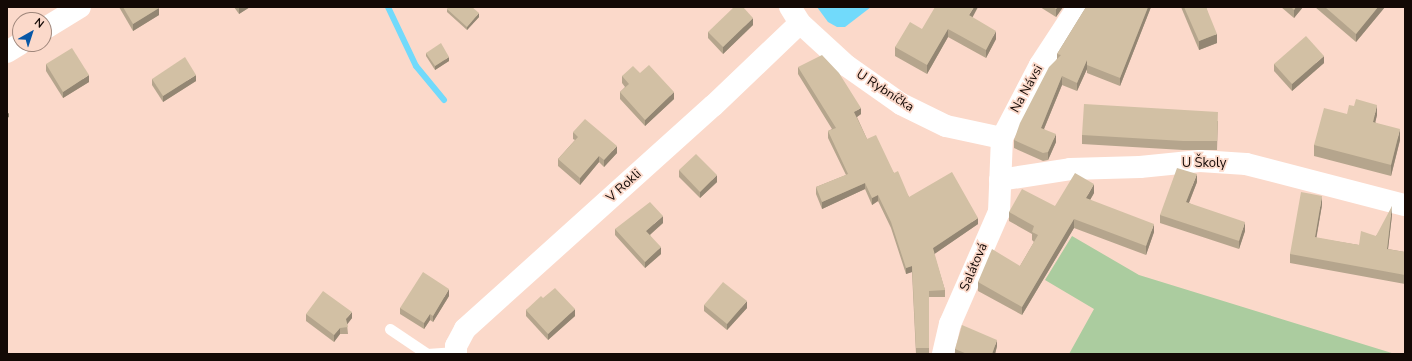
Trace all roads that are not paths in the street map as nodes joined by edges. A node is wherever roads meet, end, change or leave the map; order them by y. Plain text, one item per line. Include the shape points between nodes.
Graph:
1 (80, 7) edge
2 (1078, 7) edge
3 (795, 15) edge
4 (52, 24) edge
5 (1002, 138) junction
6 (1000, 180) junction
7 (1405, 205) edge
8 (390, 329) dead end
9 (456, 353) edge
10 (944, 354) edge

1 - 4 street
2 - 5 street, Na Návsi via 1040,65
3 - 5 street, U Rybníčka via 847,66 900,104 946,126
3 - 9 street, V Rokli via 713,106 465,329 456,346
5 - 6 street, Na Návsi
6 - 7 street, U Školy via 1070,169 1140,167 1200,161 1246,164
6 - 10 street, Salátová via 999,212 950,324
8 - 9 lane via 427,354

